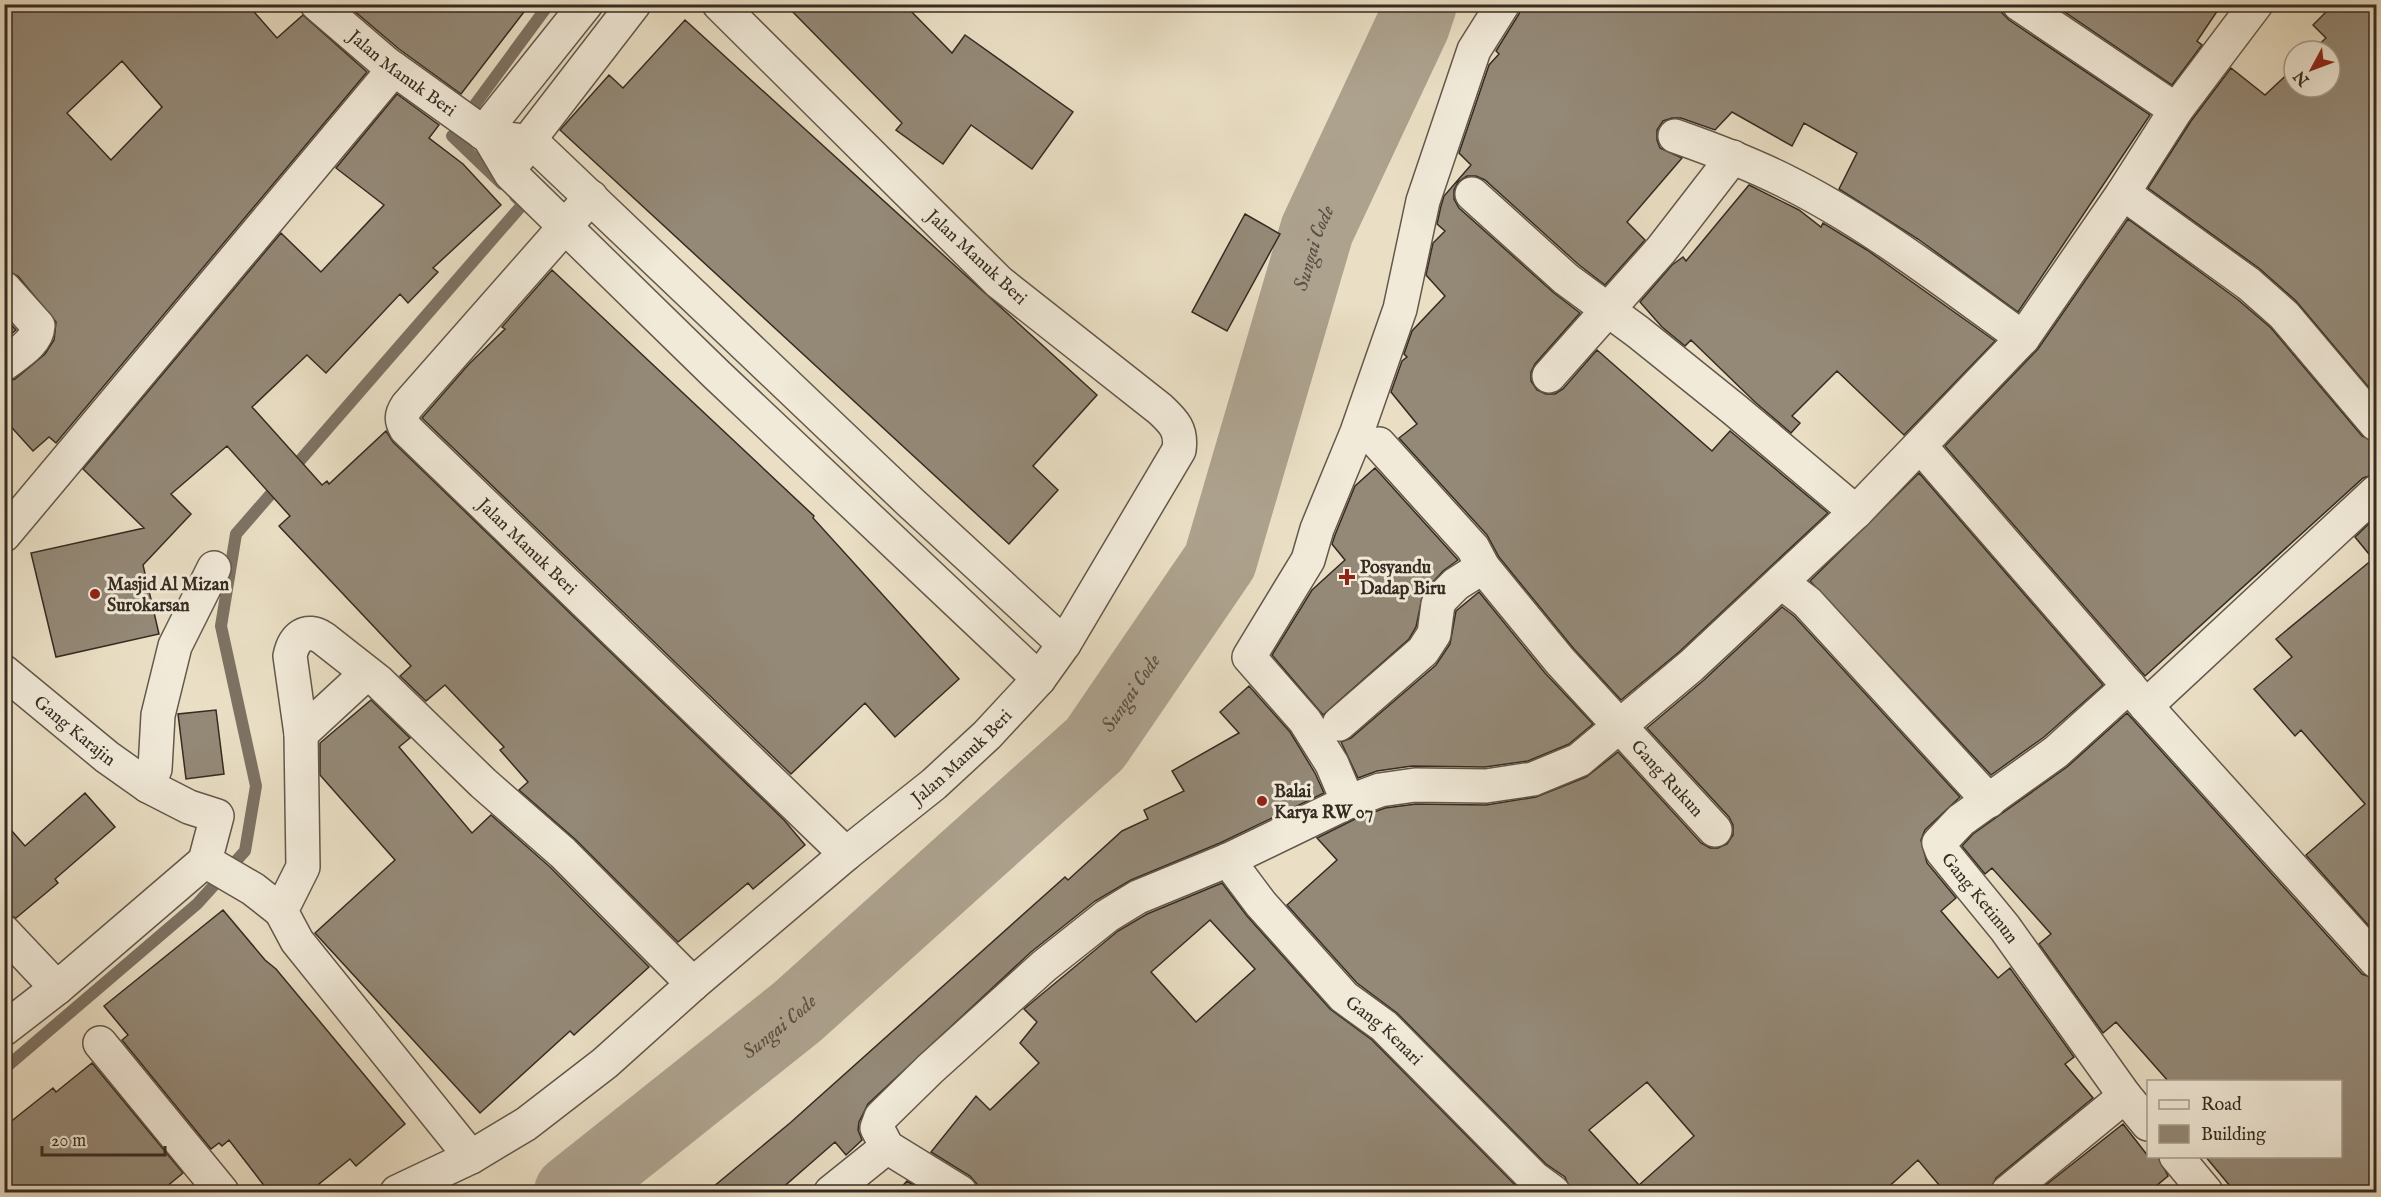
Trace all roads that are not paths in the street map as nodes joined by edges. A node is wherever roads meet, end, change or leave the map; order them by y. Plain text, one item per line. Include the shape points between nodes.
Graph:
1 (317, 4) edge
2 (586, 4) edge
3 (634, 4) edge
4 (719, 4) edge
5 (1503, 4) edge
6 (2019, 4) edge
7 (2256, 4) edge
8 (394, 69) junction
9 (2176, 110) junction
10 (486, 135) junction
11 (1675, 136) dead end
12 (529, 140) junction
13 (1733, 157) junction
14 (509, 172) junction
15 (2123, 193) junction
16 (1472, 194) dead end
17 (591, 197) junction
18 (566, 227) junction
19 (4, 288) edge
20 (1608, 311) junction
21 (2023, 338) junction
22 (745, 344) junction
23 (4, 364) edge
24 (716, 374) junction
25 (1549, 376) dead end
26 (2376, 424) edge
27 (1379, 444) dead end
28 (1921, 447) junction
29 (2376, 492) edge
30 (909, 501) junction
31 (1856, 512) junction
32 (883, 531) junction
33 (4, 535) edge
34 (1483, 567) junction
35 (214, 568) dead end
36 (1781, 582) junction
37 (1064, 644) junction
38 (4, 672) edge
39 (367, 673) junction
40 (1039, 679) junction
41 (2138, 696) junction
42 (1339, 724) dead end
43 (1620, 725) junction
44 (301, 734) junction
45 (148, 786) junction
46 (1348, 801) junction
47 (1989, 801) junction
48 (1715, 830) dead end
49 (846, 854) junction
50 (1228, 860) junction
51 (221, 870) junction
52 (281, 911) junction
53 (4, 932) edge
54 (2376, 961) edge
55 (693, 984) junction
56 (57, 988) junction
57 (4, 1029) edge
58 (100, 1043) dead end
59 (2125, 1096) junction
60 (2147, 1123) edge
61 (887, 1147) junction
62 (471, 1157) junction
63 (2178, 1158) edge
64 (222, 1192) edge
65 (397, 1192) edge
66 (831, 1192) edge
67 (960, 1192) edge
68 (1553, 1192) edge
69 (2008, 1192) edge
70 (2206, 1192) edge

1 - 8 street, Jalan Manuk Beri
2 - 10 street
3 - 12 street
4 - 37 street, Jalan Manuk Beri via 999,282 1176,423 1181,436 1179,450
5 - 46 street via 1474,50 1423,201 1400,309 1308,560 1249,657 1305,721 1332,764
6 - 9 street
7 - 9 street
8 - 10 street, Jalan Manuk Beri
8 - 33 street
9 - 15 street
10 - 12 street
10 - 14 street, Jalan Manuk Beri
11 - 13 street
12 - 14 street
12 - 17 street
13 - 20 street
13 - 21 street via 1787,182 1882,237
14 - 18 street, Jalan Manuk Beri
15 - 21 street
15 - 26 street via 2249,284 2284,315
16 - 20 street via 1566,279
17 - 18 street, Jalan Manuk Beri
17 - 22 street
18 - 24 street
18 - 49 street, Jalan Manuk Beri via 407,406 402,422 414,438
19 - 23 street via 38,326 33,341
20 - 25 street
20 - 31 street
21 - 28 street
22 - 24 street
22 - 30 street
24 - 32 street
27 - 34 street, Gang Rukun via 1473,548
28 - 31 street
28 - 41 street
29 - 41 street, Gang Ketimun
30 - 32 street
30 - 37 street
31 - 36 street
32 - 40 street
34 - 42 street via 1456,584 1438,604 1434,634 1423,651
34 - 43 street, Gang Rukun via 1560,661
35 - 45 street via 175,646 158,715 155,769
36 - 43 street
36 - 47 street via 1815,610
37 - 40 street, Jalan Manuk Beri
38 - 45 street, Gang Karajin via 106,757
39 - 44 street
39 - 44 street via 314,632 299,639 290,656
39 - 55 street via 563,853
40 - 49 street, Jalan Manuk Beri via 934,784
41 - 47 street, Gang Ketimun
41 - 54 street
43 - 46 street via 1579,760 1533,779 1486,786 1415,785 1380,790
43 - 48 street, Gang Rukun
44 - 52 street via 303,867
45 - 51 street, Gang Karajin via 217,816
46 - 50 street
47 - 59 street, Gang Ketimun via 1943,836 1939,843 1942,851 2005,928
49 - 55 street
50 - 61 street via 1138,897 1107,916 1044,966 881,1117 877,1128
50 - 68 street, Gang Kenari via 1344,997 1384,1026 1534,1178
51 - 52 street
51 - 56 street
52 - 62 street via 297,941
53 - 56 street
55 - 62 street via 605,1063 526,1124
56 - 57 street
58 - 64 street
59 - 60 street, Gang Ketimun
59 - 69 street
61 - 66 street
61 - 67 street
62 - 65 street
63 - 70 street

